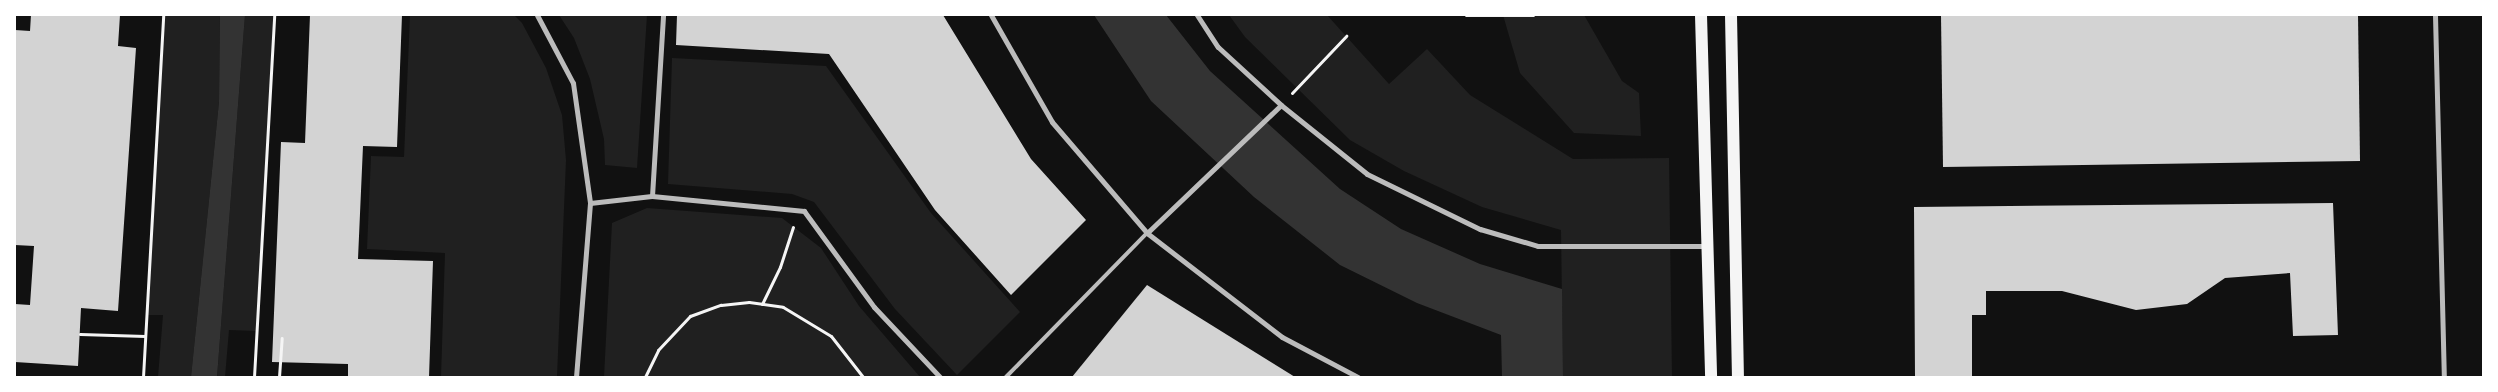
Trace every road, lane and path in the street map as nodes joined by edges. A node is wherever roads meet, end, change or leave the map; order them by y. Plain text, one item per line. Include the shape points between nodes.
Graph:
1 (163, 15) edge
2 (274, 15) edge
3 (537, 15) edge
4 (663, 15) edge
5 (991, 15) edge
6 (1197, 15) edge
7 (1466, 15) edge
8 (1533, 15) edge
9 (1701, 15) edge
10 (1731, 15) edge
11 (2436, 15) edge
12 (1346, 36) dead end
13 (1281, 105) junction
14 (652, 196) junction
15 (590, 203) junction
16 (793, 227) dead end
17 (1147, 233) junction
18 (1709, 246) junction
19 (762, 304) junction
20 (80, 334) dead end
21 (145, 336) junction
22 (282, 338) dead end
23 (142, 377) edge
24 (254, 377) edge
25 (279, 377) edge
26 (576, 377) edge
27 (644, 377) edge
28 (863, 377) edge
29 (940, 377) edge
30 (1006, 377) edge
31 (1358, 377) edge
32 (1711, 377) edge
33 (1738, 377) edge
34 (2444, 377) edge

1 - 21 path
2 - 24 path
3 - 15 street via 573,83
4 - 14 street
5 - 17 street via 1052,122
6 - 13 street via 1218,47
7 - 8 path
9 - 18 main road
10 - 33 main road
11 - 34 street
12 - 13 path
13 - 17 street
13 - 18 street via 1367,174 1480,230 1538,246
14 - 15 street
14 - 29 street via 804,210 874,307
15 - 26 street
16 - 19 path via 780,267
17 - 30 lane
17 - 31 street via 1282,338
18 - 32 main road
19 - 27 path via 721,305 690,316 658,350
19 - 28 path via 784,307 831,336
20 - 21 path
21 - 23 path
22 - 25 path

